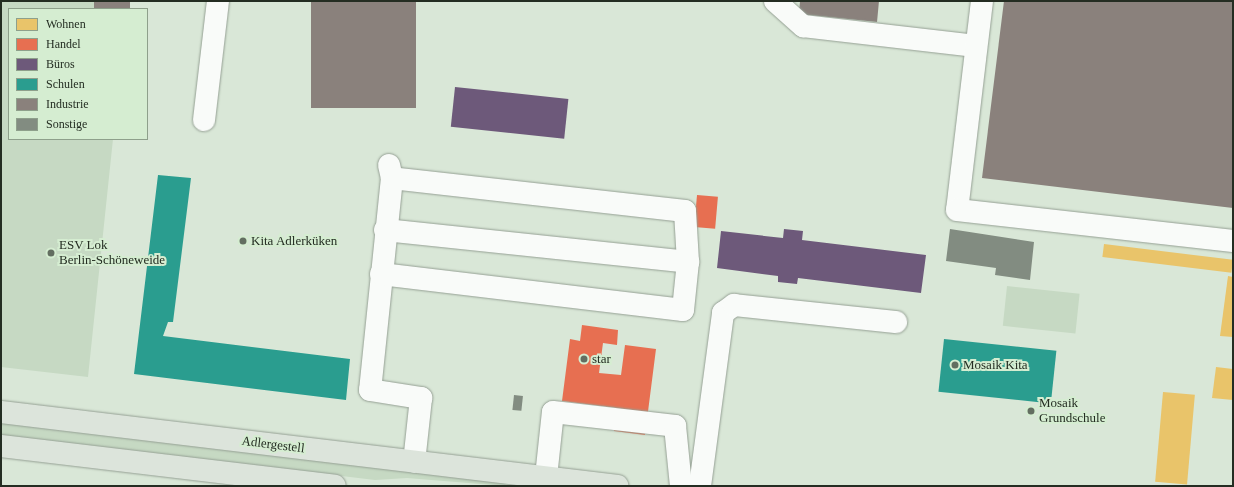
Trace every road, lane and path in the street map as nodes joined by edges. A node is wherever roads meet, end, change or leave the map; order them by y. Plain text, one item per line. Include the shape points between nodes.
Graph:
1 (218, 1) edge
2 (775, 1) edge
3 (982, 1) edge
4 (976, 46) junction
5 (204, 120) dead end
6 (385, 230) junction
7 (1233, 241) edge
8 (688, 262) junction
9 (381, 274) junction
10 (896, 322) dead end
11 (1, 412) edge
12 (1, 446) edge
13 (414, 462) junction
14 (545, 482) edge
15 (336, 486) edge
16 (618, 486) edge
17 (681, 486) edge
18 (700, 486) edge

1 - 5 lane
2 - 4 lane via 803,26
3 - 4 lane
4 - 7 lane via 957,210
6 - 8 lane
6 - 8 lane via 391,172 685,212
6 - 9 lane
8 - 9 lane via 683,310
9 - 13 lane via 370,390 421,398
10 - 18 lane via 734,305 723,313
11 - 13 main road, Adlergestell
12 - 15 main road
13 - 14 main road, Adlergestell
14 - 16 main road, Adlergestell
14 - 17 lane via 553,412 675,426

